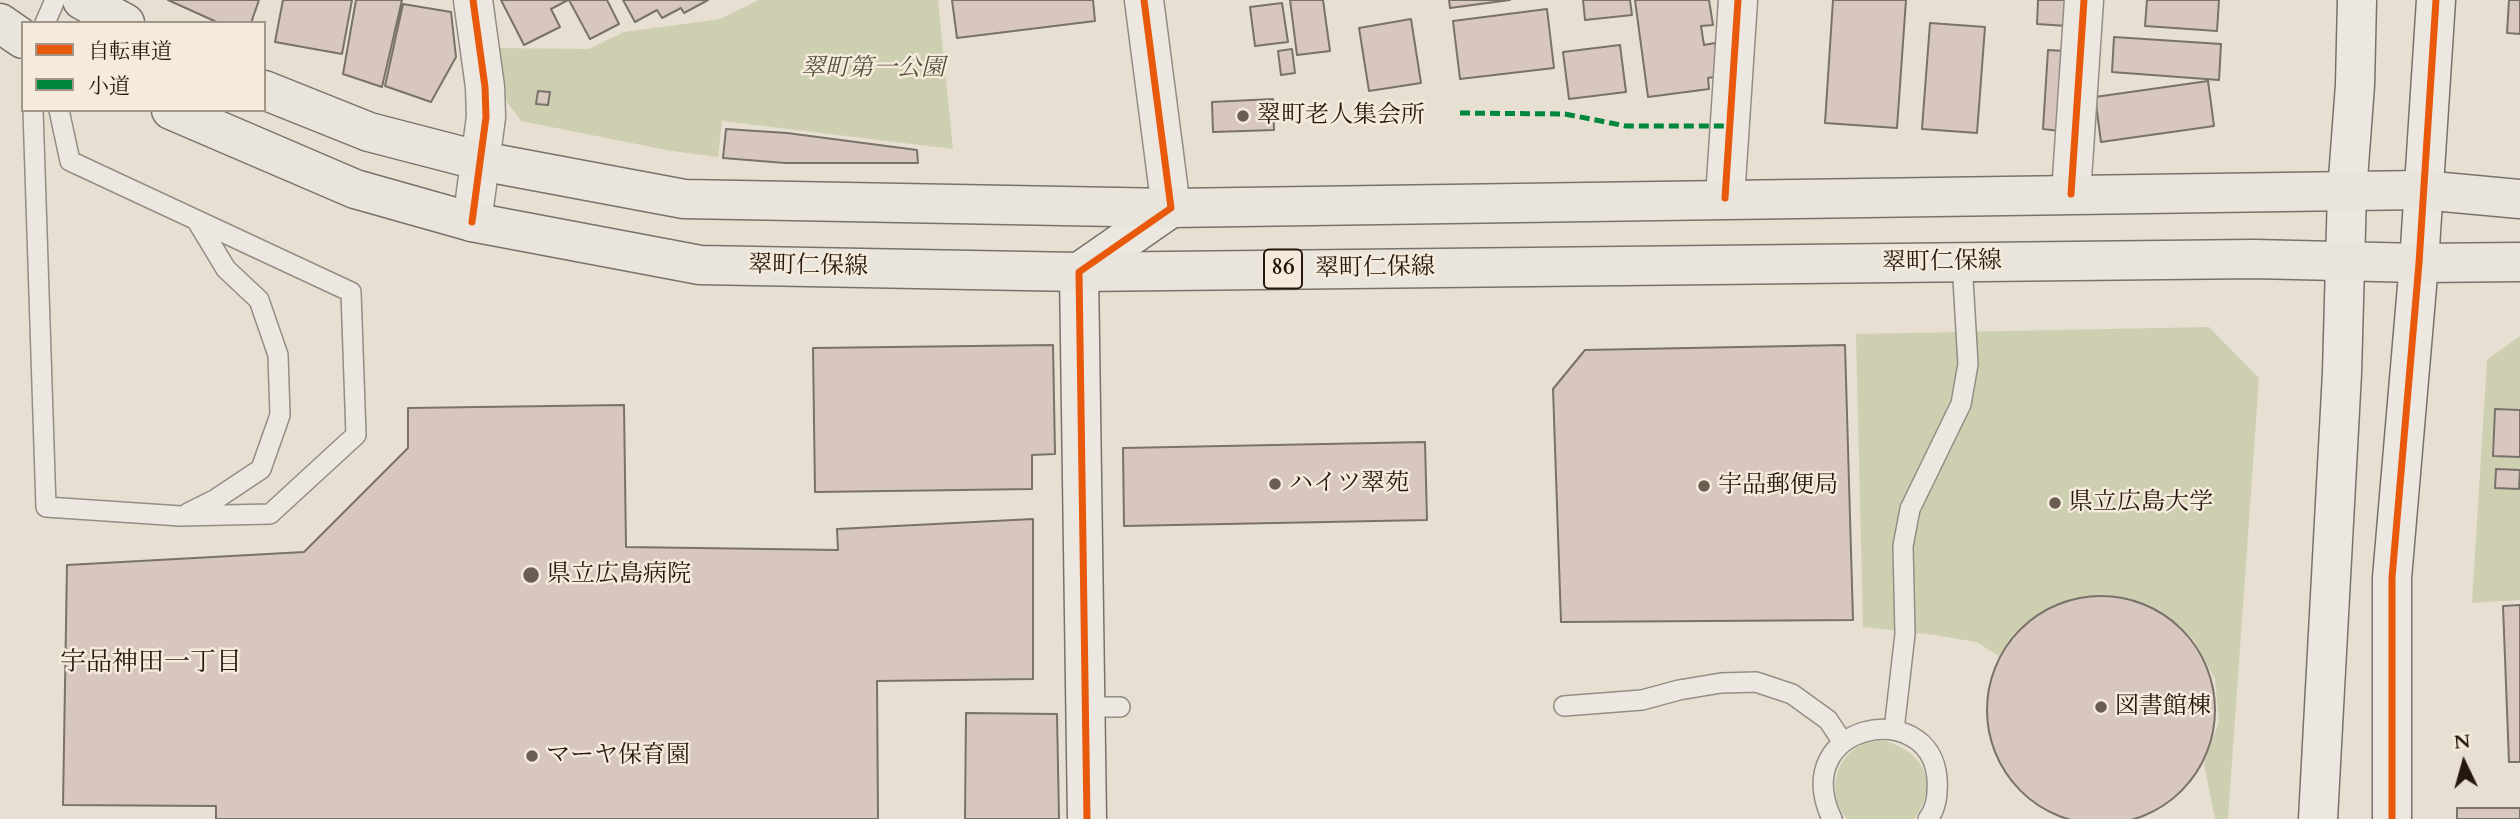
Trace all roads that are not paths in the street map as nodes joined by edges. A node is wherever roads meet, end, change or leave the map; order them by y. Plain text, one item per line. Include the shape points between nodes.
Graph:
1 (57, 0) edge
2 (82, 0) edge
3 (473, 0) edge
4 (1144, 0) edge
5 (1738, 0) edge
6 (2084, 0) edge
7 (2357, 0) edge
8 (2436, 0) edge
9 (46, 21) edge
10 (58, 21) edge
11 (121, 21) edge
12 (0, 23) edge
13 (21, 38) edge
14 (266, 91) edge
15 (33, 112) edge
16 (59, 112) edge
17 (177, 112) edge
18 (481, 162) junction
19 (2422, 190) junction
20 (2347, 192) junction
21 (2071, 194) junction
22 (1725, 198) junction
23 (2520, 199) edge
24 (1171, 208) junction
25 (197, 221) junction
26 (472, 222) junction
27 (2346, 261) junction
28 (1962, 262) junction
29 (2520, 262) edge
30 (2419, 263) junction
31 (1079, 272) junction
32 (181, 516) junction
33 (1564, 706) dead end
34 (1894, 730) junction
35 (1842, 741) junction
36 (1087, 819) edge
37 (1832, 819) edge
38 (1928, 819) edge
39 (2318, 819) edge
40 (2392, 819) edge

1 - 9 lane
1 - 10 lane
2 - 11 main road
3 - 18 street via 485,87
4 - 24 street
5 - 22 street
6 - 21 street
7 - 20 street
8 - 19 street
12 - 13 main road
14 - 18 main road via 369,132
15 - 32 lane via 46,508
16 - 25 lane via 70,161
17 - 26 main road, 翠町仁保線 / 86 via 355,189
18 - 24 main road via 684,199
18 - 26 street
19 - 20 main road
19 - 23 main road
19 - 30 street
20 - 21 main road
20 - 27 street
21 - 22 main road
22 - 24 main road
24 - 31 street
25 - 32 lane via 226,269 259,300 278,355 280,415 261,469
25 - 32 lane via 351,292 356,435 270,514
26 - 31 main road, 翠町仁保線 / 86 via 700,265
27 - 28 main road, 翠町仁保線 / 86
27 - 30 main road, 翠町仁保線 / 86
27 - 39 street
28 - 31 main road, 翠町仁保線 / 86
28 - 34 lane via 1968,365 1961,404 1910,509 1905,533 1905,634
29 - 30 main road, 翠町仁保線 / 86
30 - 40 street via 2392,578
31 - 36 street via 1103,707
33 - 35 lane via 1642,700 1721,683 1756,682 1792,694 1828,720
34 - 35 lane via 1864,730
34 - 38 lane via 1909,735 1925,749 1936,771 1938,792
35 - 37 lane via 1828,757 1822,780 1824,802

